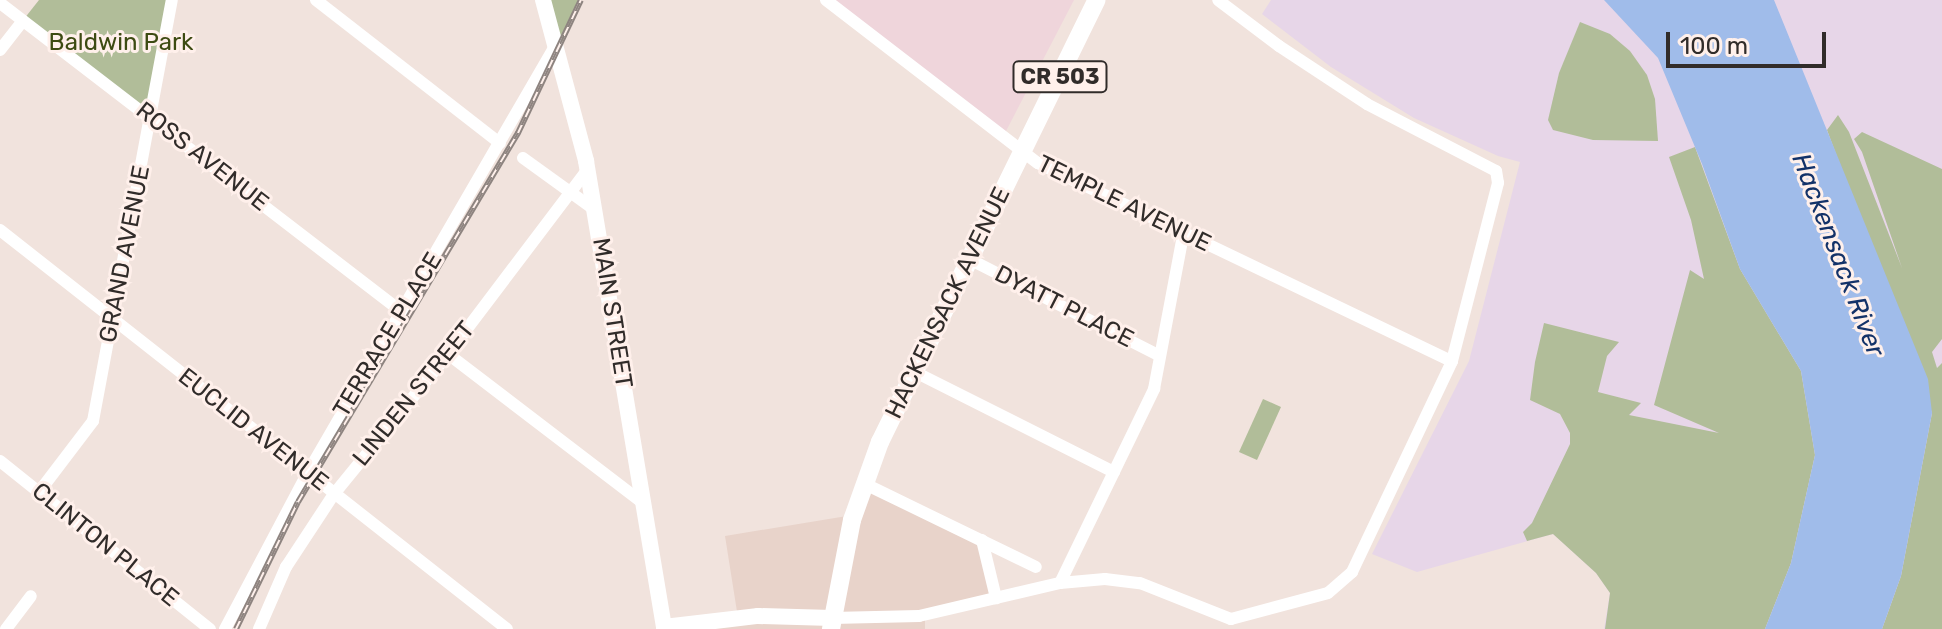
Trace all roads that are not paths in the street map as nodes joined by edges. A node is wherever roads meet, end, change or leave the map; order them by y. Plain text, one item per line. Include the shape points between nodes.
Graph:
1 (172, 0) edge
2 (316, 0) edge
3 (543, 0) edge
4 (826, 0) edge
5 (1097, 0) edge
6 (1218, 0) edge
7 (0, 3) edge
8 (23, 21) junction
9 (556, 44) junction
10 (0, 50) edge
11 (150, 116) junction
12 (500, 143) junction
13 (1023, 153) junction
14 (523, 158) dead end
15 (587, 170) junction
16 (570, 193) junction
17 (595, 210) junction
18 (0, 230) edge
19 (1183, 235) junction
20 (967, 258) junction
21 (402, 312) junction
22 (113, 319) junction
23 (448, 354) junction
24 (1160, 356) junction
25 (1452, 361) junction
26 (913, 371) junction
27 (0, 461) edge
28 (1114, 472) junction
29 (307, 474) junction
30 (863, 483) junction
31 (39, 492) junction
32 (334, 494) junction
33 (643, 503) junction
34 (982, 540) junction
35 (1036, 567) dead end
36 (1060, 583) junction
37 (31, 596) dead end
38 (996, 598) junction
39 (832, 624) edge
40 (664, 628) edge
41 (6, 629) edge
42 (210, 629) edge
43 (225, 629) edge
44 (259, 629) edge
45 (507, 629) edge

1 - 11 street, GRAND AVENUE
2 - 12 street
3 - 9 main road, MAIN STREET
4 - 13 street, TEMPLE AVENUE
5 - 13 main road, HACKENSACK AVENUE / CR 503
6 - 25 street via 1367,104 1496,171 1498,183
7 - 8 street, ROSS AVENUE
8 - 10 street
8 - 11 street, ROSS AVENUE
9 - 12 street, TERRACE PLACE
9 - 15 main road, MAIN STREET
11 - 21 street, ROSS AVENUE
11 - 22 street, GRAND AVENUE
12 - 21 street, TERRACE PLACE
13 - 19 street, TEMPLE AVENUE
13 - 20 main road, HACKENSACK AVENUE / CR 503
14 - 16 street
15 - 16 street, LINDEN STREET
15 - 17 main road, MAIN STREET
16 - 17 street
16 - 23 street, LINDEN STREET
17 - 33 main road, MAIN STREET
18 - 22 street, EUCLID AVENUE
19 - 24 street
19 - 25 street, TEMPLE AVENUE
20 - 24 street, DYATT PLACE
20 - 26 main road, HACKENSACK AVENUE / CR 503
21 - 29 street, TERRACE PLACE
22 - 29 street, EUCLID AVENUE
22 - 31 street, GRAND AVENUE via 93,421
23 - 32 street, LINDEN STREET
23 - 33 street
24 - 28 street via 1154,389
25 - 36 street via 1352,572 1328,593 1231,619 1126,580
26 - 28 street
26 - 30 main road, HACKENSACK AVENUE / CR 503
27 - 31 street, CLINTON PLACE
28 - 36 street
29 - 32 street, EUCLID AVENUE
29 - 43 street, TERRACE PLACE
30 - 34 street
30 - 39 main road, HACKENSACK AVENUE / CR 503 via 841,560
31 - 42 street, CLINTON PLACE
32 - 44 street, LINDEN STREET via 286,567
32 - 45 street, EUCLID AVENUE
33 - 40 main road, MAIN STREET
34 - 35 street
34 - 38 street
36 - 38 street
37 - 41 street
38 - 39 street via 916,616
39 - 40 main road via 758,616

